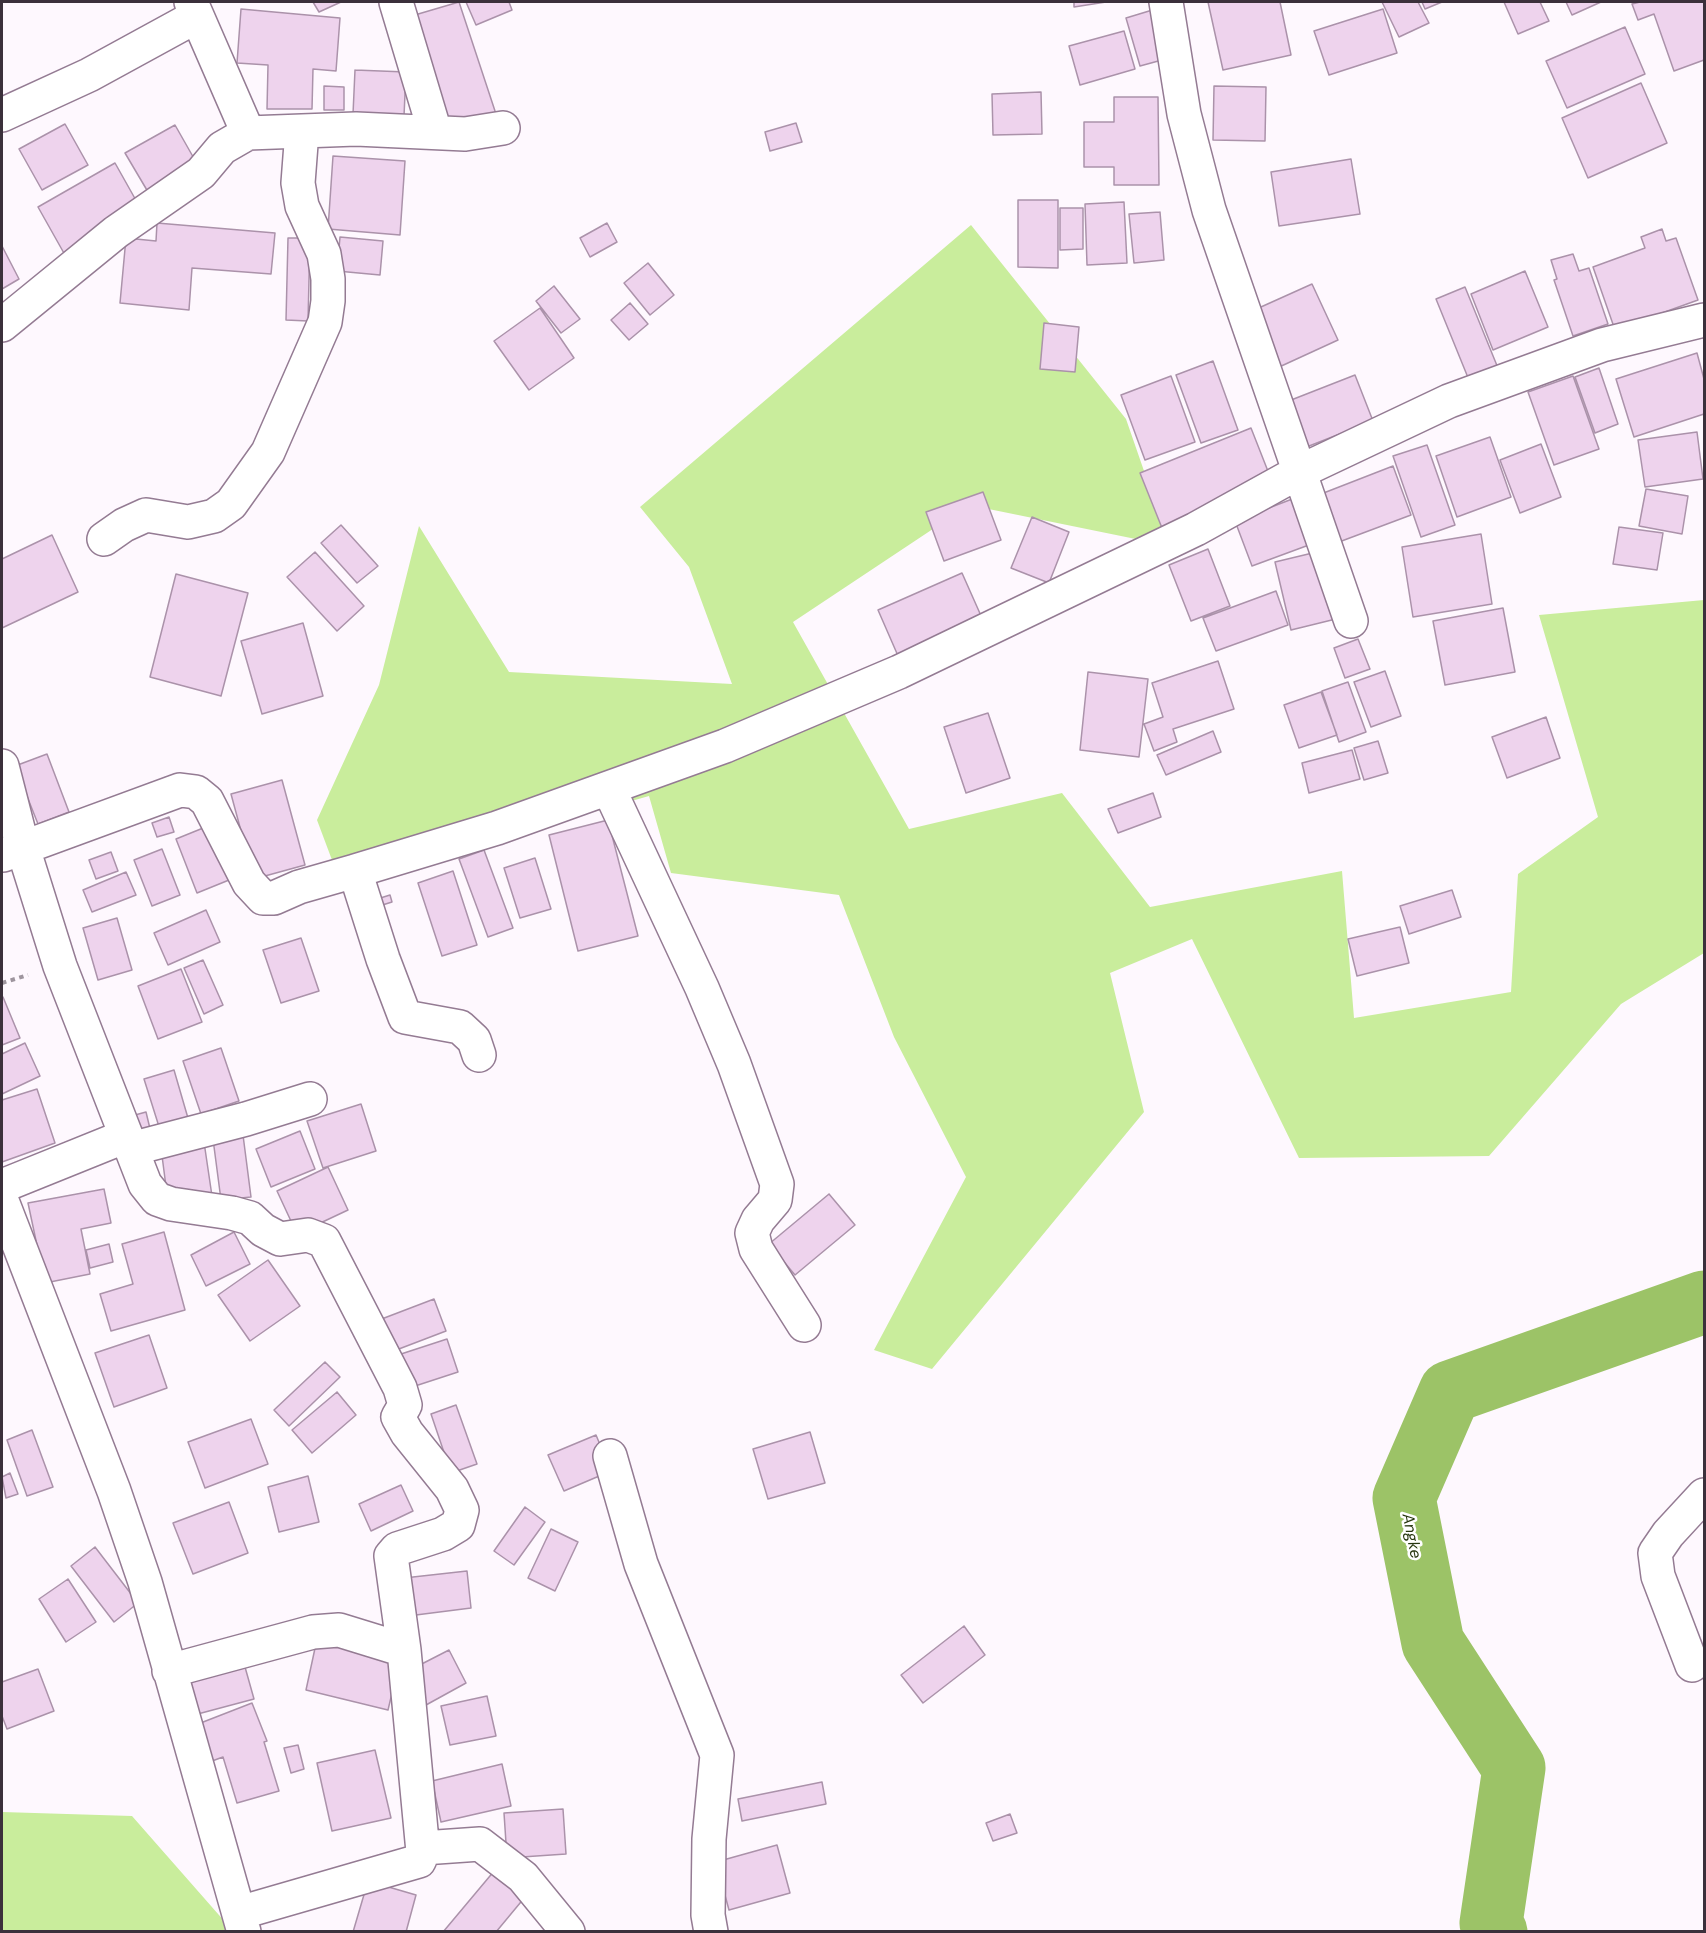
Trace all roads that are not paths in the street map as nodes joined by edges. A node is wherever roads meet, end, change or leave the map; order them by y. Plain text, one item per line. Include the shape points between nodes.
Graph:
1 (396, 2) edge
2 (1166, 2) edge
3 (194, 9) edge
4 (2, 115) edge
5 (502, 128) dead end
6 (302, 130) junction
7 (435, 132) junction
8 (248, 133) junction
9 (1704, 320) edge
10 (2, 325) edge
11 (1299, 472) junction
12 (104, 539) dead end
13 (1351, 621) dead end
14 (2, 766) edge
15 (609, 789) junction
16 (12, 852) edge
17 (355, 871) junction
18 (479, 1055) dead end
19 (310, 1099) dead end
20 (128, 1142) junction
21 (2, 1186) edge
22 (2, 1201) edge
23 (804, 1325) dead end
24 (610, 1456) dead end
25 (1704, 1495) edge
26 (404, 1650) junction
27 (1692, 1665) dead end
28 (169, 1671) junction
29 (423, 1848) junction
30 (242, 1922) edge
31 (568, 1932) edge
32 (711, 1932) edge

1 - 7 street
2 - 11 street via 1184,114 1209,210
3 - 4 street via 89,75
3 - 8 street
5 - 7 street via 465,134
6 - 7 street
6 - 8 street
6 - 12 street via 298,183 302,206 324,254 328,301 325,322 268,452 231,504 214,516 188,522 146,515
8 - 10 street via 222,148 201,173 116,232
9 - 11 street via 1602,345 1449,401
11 - 13 street
11 - 15 street via 1196,529 899,672 725,746
14 - 16 street
15 - 17 street
15 - 23 street via 734,1064 777,1184 775,1200 752,1233 756,1249
16 - 17 street via 180,790 196,792 207,801 249,883 263,898 274,898
16 - 20 street
17 - 18 street via 405,1017 460,1027 474,1040
19 - 20 street
20 - 21 street
20 - 26 street via 145,1184 157,1199 250,1218 280,1239 308,1235 324,1241 338,1265 400,1388 405,1406 398,1417 452,1489 462,1510 458,1525 397,1549 391,1556
22 - 28 street via 114,1491 145,1582
24 - 32 street via 641,1564 717,1755 709,1839
25 - 27 street via 1655,1553 1658,1576
26 - 28 street via 339,1630 313,1632
26 - 29 street
28 - 30 street
29 - 30 street via 419,1861
29 - 31 street via 480,1844 523,1877

